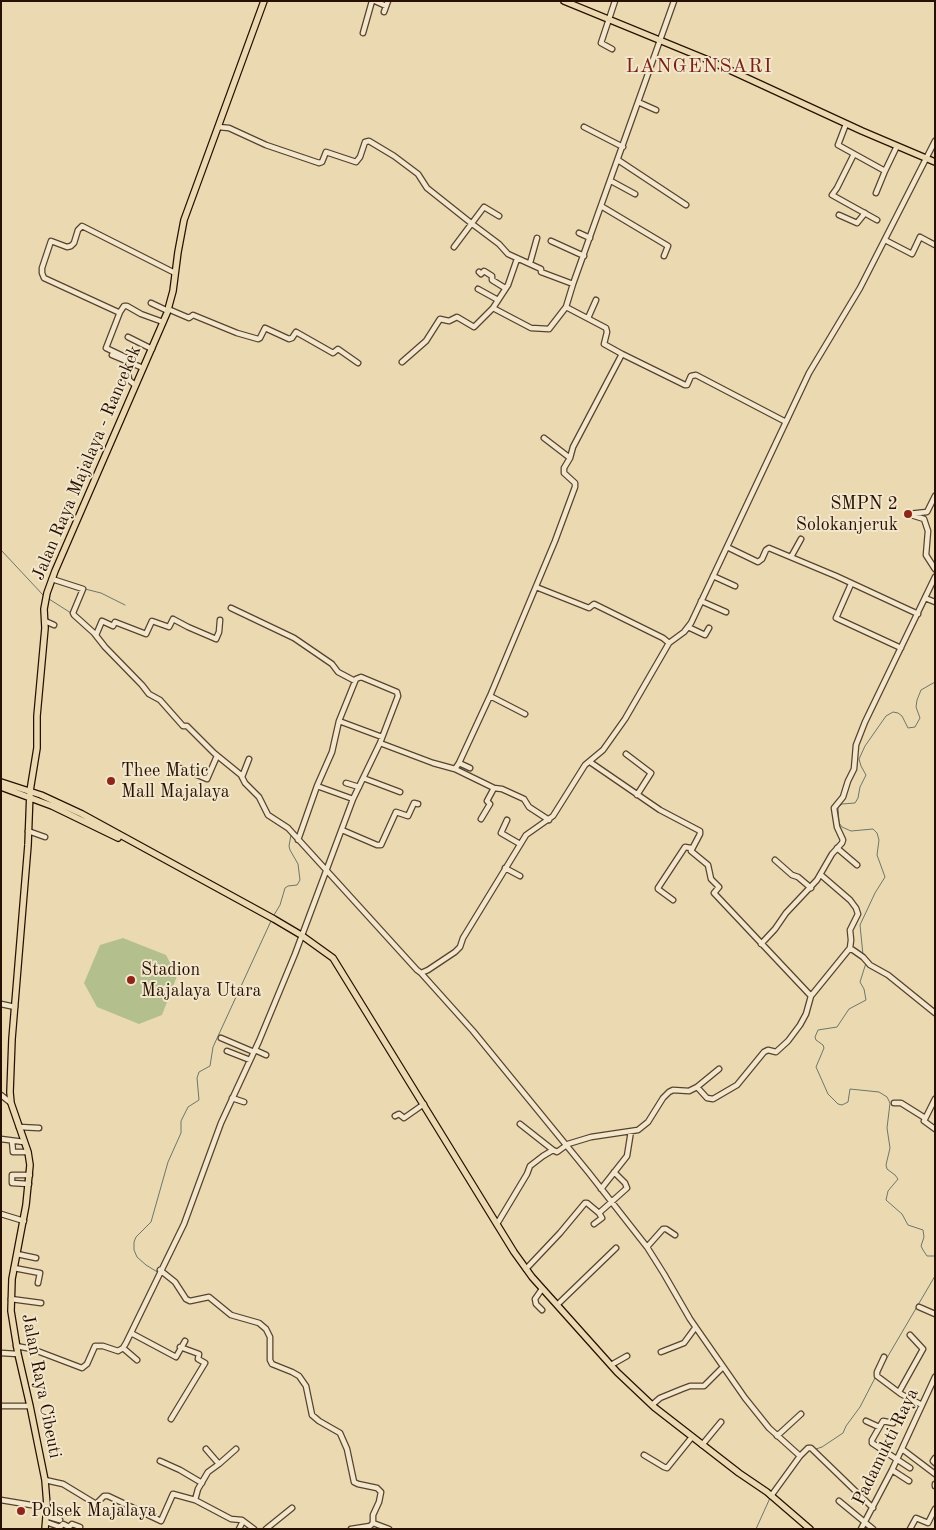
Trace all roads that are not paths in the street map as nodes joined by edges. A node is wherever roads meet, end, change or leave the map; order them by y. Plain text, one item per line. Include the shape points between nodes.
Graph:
1 (264, 1) edge
2 (373, 1) edge
3 (564, 1) edge
4 (615, 1) edge
5 (674, 1) edge
6 (387, 4) edge
7 (384, 12) dead end
8 (609, 20) junction
9 (362, 33) dead end
10 (660, 41) junction
11 (612, 49) dead end
12 (638, 102) junction
13 (656, 110) dead end
14 (846, 124) junction
15 (218, 127) junction
16 (584, 127) dead end
17 (935, 141) edge
18 (897, 146) junction
19 (623, 147) junction
20 (854, 154) junction
21 (925, 158) junction
22 (618, 160) junction
23 (935, 162) edge
24 (885, 171) junction
25 (611, 181) junction
26 (876, 193) dead end
27 (635, 194) dead end
28 (686, 205) dead end
29 (601, 206) junction
30 (865, 213) junction
31 (839, 215) dead end
32 (498, 216) dead end
33 (877, 220) dead end
34 (471, 223) junction
35 (579, 233) dead end
36 (536, 238) dead end
37 (590, 238) junction
38 (885, 240) junction
39 (551, 241) dead end
40 (935, 244) edge
41 (454, 247) dead end
42 (584, 256) junction
43 (664, 256) dead end
44 (517, 259) junction
45 (530, 264) junction
46 (479, 272) dead end
47 (175, 273) junction
48 (573, 284) junction
49 (506, 288) junction
50 (478, 289) dead end
51 (498, 300) junction
52 (596, 300) dead end
53 (151, 303) dead end
54 (566, 307) junction
55 (493, 308) junction
56 (168, 310) junction
57 (120, 312) junction
58 (588, 318) junction
59 (162, 324) junction
60 (168, 329) dead end
61 (128, 337) dead end
62 (152, 349) junction
63 (622, 354) junction
64 (112, 355) dead end
65 (127, 358) dead end
66 (402, 362) dead end
67 (358, 363) dead end
68 (143, 368) junction
69 (128, 371) dead end
70 (135, 385) junction
71 (786, 422) junction
72 (544, 438) dead end
73 (570, 458) junction
74 (935, 496) edge
75 (801, 539) dead end
76 (727, 547) junction
77 (791, 557) junction
78 (935, 570) edge
79 (713, 576) junction
80 (935, 577) edge
81 (52, 579) junction
82 (851, 584) junction
83 (536, 586) junction
84 (736, 586) dead end
85 (925, 598) junction
86 (700, 601) junction
87 (935, 602) edge
88 (231, 608) dead end
89 (726, 612) dead end
90 (918, 614) junction
91 (45, 620) junction
92 (220, 620) dead end
93 (54, 624) dead end
94 (688, 627) junction
95 (709, 628) dead end
96 (96, 635) junction
97 (669, 643) junction
98 (901, 648) junction
99 (355, 681) junction
100 (490, 696) junction
101 (525, 714) dead end
102 (339, 721) junction
103 (382, 737) junction
104 (380, 743) junction
105 (626, 754) dead end
106 (216, 758) junction
107 (249, 759) dead end
108 (590, 762) junction
109 (459, 763) junction
110 (180, 768) dead end
111 (455, 768) junction
112 (470, 768) dead end
113 (242, 777) junction
114 (363, 778) junction
115 (1, 782) edge
116 (346, 783) dead end
117 (317, 786) junction
118 (359, 787) junction
119 (1, 788) edge
120 (494, 788) junction
121 (30, 791) junction
122 (400, 792) dead end
123 (637, 795) junction
124 (30, 798) junction
125 (353, 799) junction
126 (418, 804) dead end
127 (481, 819) dead end
128 (507, 820) dead end
129 (549, 820) junction
130 (342, 830) junction
131 (28, 831) junction
132 (45, 837) dead end
133 (298, 840) junction
134 (520, 844) junction
135 (691, 848) junction
136 (837, 848) junction
137 (775, 860) dead end
138 (857, 865) dead end
139 (505, 868) junction
140 (326, 872) junction
141 (821, 875) junction
142 (520, 876) dead end
143 (811, 888) junction
144 (673, 900) dead end
145 (279, 923) junction
146 (301, 935) junction
147 (761, 944) junction
148 (850, 948) junction
149 (421, 973) junction
150 (811, 996) junction
151 (1, 1004) edge
152 (15, 1007) junction
153 (935, 1013) edge
154 (221, 1038) dead end
155 (227, 1051) dead end
156 (254, 1051) junction
157 (266, 1055) dead end
158 (250, 1060) junction
159 (719, 1069) dead end
160 (697, 1087) junction
161 (1, 1095) edge
162 (232, 1098) junction
163 (935, 1099) edge
164 (244, 1102) dead end
165 (11, 1103) junction
166 (894, 1103) dead end
167 (424, 1104) junction
168 (395, 1116) dead end
169 (925, 1118) junction
170 (520, 1124) dead end
171 (19, 1126) junction
172 (39, 1128) dead end
173 (935, 1129) edge
174 (632, 1131) junction
175 (1, 1139) edge
176 (12, 1141) junction
177 (24, 1142) junction
178 (566, 1146) junction
179 (554, 1150) junction
180 (28, 1152) junction
181 (614, 1172) junction
182 (30, 1175) junction
183 (29, 1184) junction
184 (601, 1189) junction
185 (612, 1203) junction
186 (1, 1214) edge
187 (599, 1214) junction
188 (24, 1221) junction
189 (497, 1224) junction
190 (594, 1224) dead end
191 (674, 1235) dead end
192 (647, 1247) junction
193 (616, 1248) dead end
194 (17, 1254) junction
195 (36, 1258) dead end
196 (14, 1268) junction
197 (526, 1269) junction
198 (159, 1273) junction
199 (38, 1283) dead end
200 (542, 1289) junction
201 (11, 1300) junction
202 (41, 1303) dead end
203 (557, 1305) junction
204 (919, 1306) dead end
205 (542, 1310) dead end
206 (935, 1314) edge
207 (695, 1328) junction
208 (131, 1333) junction
209 (910, 1334) dead end
210 (185, 1341) dead end
211 (16, 1346) junction
212 (180, 1347) junction
213 (123, 1348) junction
214 (661, 1352) dead end
215 (1, 1353) edge
216 (18, 1354) junction
217 (627, 1356) dead end
218 (884, 1357) dead end
219 (137, 1360) dead end
220 (611, 1365) junction
221 (722, 1367) junction
222 (935, 1377) edge
223 (899, 1392) junction
224 (652, 1405) junction
225 (922, 1405) junction
226 (1, 1406) edge
227 (30, 1406) junction
228 (801, 1414) dead end
229 (170, 1419) dead end
230 (866, 1421) dead end
231 (721, 1422) dead end
232 (893, 1423) dead end
233 (879, 1427) junction
234 (777, 1436) junction
235 (692, 1437) junction
236 (702, 1445) junction
237 (902, 1448) junction
238 (206, 1449) dead end
239 (236, 1449) dead end
240 (644, 1455) dead end
241 (800, 1456) junction
242 (935, 1458) edge
243 (897, 1459) junction
244 (160, 1461) dead end
245 (935, 1463) edge
246 (219, 1464) junction
247 (910, 1468) dead end
248 (892, 1470) junction
249 (935, 1474) edge
250 (44, 1480) junction
251 (909, 1482) dead end
252 (202, 1483) junction
253 (772, 1496) junction
254 (1, 1500) edge
255 (196, 1500) junction
256 (838, 1501) dead end
257 (47, 1506) junction
258 (292, 1508) dead end
259 (873, 1508) junction
260 (935, 1509) edge
261 (60, 1520) dead end
262 (243, 1521) junction
263 (46, 1522) edge
264 (866, 1522) junction
265 (928, 1522) junction
266 (373, 1523) junction
267 (935, 1526) edge
268 (80, 1527) dead end
269 (238, 1529) edge
270 (254, 1529) edge
271 (266, 1529) edge
272 (351, 1529) edge
273 (389, 1529) edge
274 (810, 1529) edge
275 (861, 1529) edge
276 (873, 1529) edge
277 (910, 1529) edge

1 - 15 main road, Jalan Raya Majalaya - Rancekek
2 - 6 street
2 - 9 street
3 - 8 main road
4 - 8 street
5 - 10 street
6 - 7 street
8 - 10 main road
8 - 11 street via 601,42
10 - 12 street
10 - 14 main road
12 - 13 street
12 - 19 street
14 - 18 main road
14 - 20 street via 837,144
15 - 34 street via 229,128 319,163 326,152 356,162 364,142 369,142 418,174 427,188
15 - 47 main road, Jalan Raya Majalaya - Rancekek via 184,220
16 - 19 street
17 - 21 street
18 - 21 main road
18 - 24 street
19 - 22 street
20 - 24 street
20 - 30 street via 832,195
21 - 23 main road
21 - 38 street
22 - 25 street
22 - 28 street
24 - 26 street
25 - 27 street
25 - 29 street
29 - 37 street
29 - 43 street via 668,245
30 - 31 street via 857,223
30 - 33 street
32 - 34 street via 484,206
34 - 41 street
34 - 44 street
35 - 37 street
36 - 45 street
37 - 42 street
38 - 40 street via 912,254 920,237
38 - 71 street via 809,373
39 - 42 street
42 - 48 street
44 - 45 street
44 - 49 street
45 - 48 street via 541,272
46 - 49 street via 484,271
47 - 56 main road, Jalan Raya Majalaya - Rancekek
47 - 57 street via 85,226 79,228 71,246 51,241 42,268 44,278
48 - 54 street
49 - 51 street
50 - 51 street
51 - 55 street
52 - 58 street
53 - 56 street
54 - 55 street via 550,329 531,328
54 - 58 street
55 - 66 street via 474,327 457,317 449,321 440,318 426,341
56 - 59 main road, Jalan Raya Majalaya - Rancekek
56 - 67 street via 258,339 265,328 289,339 296,332 333,353 338,349
57 - 59 street via 127,306
57 - 65 street via 106,346
58 - 63 street via 606,328 604,344
59 - 60 street
59 - 62 main road, Jalan Raya Majalaya - Rancekek
61 - 62 street
62 - 68 main road, Jalan Raya Majalaya - Rancekek
63 - 71 street via 685,385 691,376 696,376
63 - 73 street
64 - 68 street
68 - 70 main road, Jalan Raya Majalaya - Rancekek
69 - 70 street via 129,380
70 - 81 main road, Jalan Raya Majalaya - Rancekek
71 - 76 street
72 - 73 street
73 - 83 street via 564,472 576,486
74 - 78 street via 927,512 908,514 924,519 928,531 926,555
75 - 77 street
76 - 77 street via 758,562 768,548
76 - 79 street
77 - 82 street
79 - 84 street
79 - 86 street
80 - 85 street
81 - 91 main road, Jalan Raya Majalaya - Rancekek
81 - 96 street via 83,589 73,613
82 - 90 street
82 - 98 street via 836,618
83 - 97 street via 588,608 594,604
83 - 100 street
85 - 87 street
85 - 90 street
86 - 89 street
86 - 94 street
88 - 99 street via 294,638
90 - 98 street
91 - 93 street
91 - 121 main road, Jalan Raya Majalaya - Rancekek via 37,748
92 - 96 street via 216,639 173,619 169,627 152,621 146,634 115,622 112,626 102,621
94 - 95 street via 704,635
94 - 97 street
96 - 106 street via 149,694 160,700
97 - 108 street via 625,719 604,750
98 - 136 street via 860,734 854,749 854,769 843,797 834,808 836,827 843,840
99 - 102 street
99 - 103 street via 361,677 398,693
100 - 101 street
100 - 109 street
102 - 103 street
102 - 117 street via 334,747
103 - 104 street
104 - 111 street
104 - 114 street
105 - 123 street via 650,773
106 - 110 street via 207,779
106 - 113 street
107 - 113 street
108 - 123 street
108 - 129 street
109 - 111 street
109 - 112 street
111 - 120 street
113 - 133 street via 268,814 288,828
114 - 118 street
114 - 122 street
115 - 121 main road
116 - 118 street
117 - 125 street
117 - 133 street
118 - 125 street
119 - 124 main road
120 - 127 street
120 - 129 street via 524,799
121 - 124 main road, Jalan Raya Majalaya - Rancekek
121 - 145 main road via 82,814
123 - 135 street via 698,830 700,834
124 - 131 main road, Jalan Raya Majalaya - Rancekek
124 - 145 main road via 117,837
125 - 130 street
126 - 130 street via 414,803 408,816 395,812 381,845
128 - 134 street via 501,832
129 - 134 street via 530,831
130 - 140 street
131 - 132 street
131 - 152 main road, Jalan Raya Majalaya - Rancekek
133 - 140 street
134 - 139 street
135 - 144 street via 685,847 658,888
135 - 147 street via 691,852 708,865 710,878 720,888 714,894
136 - 138 street
136 - 141 street
137 - 143 street
139 - 142 street
139 - 149 street via 460,947
140 - 146 street
140 - 149 street
141 - 143 street
141 - 148 street via 858,911 849,932
143 - 147 street
145 - 146 main road
146 - 156 street
146 - 167 main road via 337,964
147 - 150 street
148 - 150 street
148 - 153 street
149 - 178 street via 473,1031
150 - 160 street via 806,1014 788,1041 776,1052 764,1052 733,1089 710,1100
151 - 152 street
152 - 165 main road, Jalan Raya Majalaya - Rancekek
154 - 156 street
155 - 158 street
156 - 157 street
156 - 158 street
158 - 162 street
159 - 160 street
160 - 174 street via 689,1091 669,1092 648,1122
161 - 165 street
162 - 164 street
162 - 198 street via 184,1224
163 - 169 street
165 - 171 main road, Jalan Raya Cibeuti
166 - 169 street via 901,1103
167 - 168 street via 404,1118 399,1114
167 - 189 main road
169 - 173 street via 925,1122
170 - 179 street
171 - 172 street
171 - 177 main road, Jalan Raya Cibeuti
174 - 178 street via 591,1137
174 - 181 street via 627,1156
175 - 176 street
176 - 177 street
176 - 180 street via 13,1152
177 - 180 main road, Jalan Raya Cibeuti
178 - 179 street via 557,1152
178 - 184 street
179 - 189 street via 530,1166
180 - 182 main road, Jalan Raya Cibeuti
181 - 184 street
181 - 185 street via 627,1187
182 - 183 main road, Jalan Raya Cibeuti
182 - 183 street via 12,1175 12,1183
183 - 188 main road, Jalan Raya Cibeuti
184 - 185 street
185 - 187 street
185 - 192 street
186 - 188 street
187 - 190 street via 602,1218
187 - 197 street via 585,1204
188 - 194 main road, Jalan Raya Cibeuti
189 - 197 main road
191 - 192 street via 663,1229
192 - 207 street
193 - 203 street
194 - 195 street
194 - 196 main road, Jalan Raya Cibeuti
196 - 199 street via 40,1273
196 - 201 main road, Jalan Raya Cibeuti
197 - 200 main road
198 - 208 street
198 - 266 street via 172,1278 186,1299 209,1298 228,1313 259,1323 266,1329 270,1336 272,1364 304,1381 312,1415 337,1430 344,1439 354,1482 380,1490
200 - 203 main road
200 - 205 street via 535,1301
201 - 202 street
201 - 211 main road, Jalan Raya Cibeuti
203 - 220 main road
204 - 206 street
207 - 214 street via 684,1343
207 - 221 street
208 - 212 street via 176,1357
208 - 213 street
209 - 223 street via 923,1349
210 - 212 street
211 - 213 street via 82,1368 95,1346 118,1351
211 - 216 main road, Jalan Raya Cibeuti
212 - 229 street via 199,1354 198,1359 204,1363
213 - 219 street
215 - 216 street
216 - 227 main road, Jalan Raya Cibeuti
217 - 220 street
218 - 223 street via 877,1376
220 - 224 main road
221 - 224 street via 704,1386 690,1386 660,1398
221 - 234 street
222 - 225 street, Padamukti Raya
223 - 225 street
224 - 235 main road
225 - 237 street, Padamukti Raya
226 - 227 street
227 - 250 main road, Jalan Raya Cibeuti
228 - 234 street
230 - 233 street
231 - 236 street
232 - 233 street via 884,1421
233 - 243 street via 872,1443
234 - 241 street
235 - 236 main road
235 - 240 street via 667,1468
236 - 253 main road
237 - 243 street, Padamukti Raya
237 - 249 street
238 - 246 street
239 - 246 street
241 - 253 street
241 - 259 street via 811,1448
242 - 245 street
243 - 247 street
243 - 248 street, Padamukti Raya
244 - 252 street
246 - 252 street via 208,1472
248 - 251 street
248 - 259 street, Padamukti Raya
250 - 255 street via 63,1484 96,1504 108,1496 160,1522 173,1494
250 - 257 main road, Jalan Raya Cibeuti
252 - 255 street
253 - 274 main road
254 - 257 street
255 - 262 street via 231,1519
256 - 264 street
257 - 263 main road, Jalan Raya Cibeuti
258 - 271 street
259 - 264 street, Padamukti Raya
260 - 265 street
261 - 263 street
262 - 269 street
262 - 270 street
263 - 268 street via 60,1527 63,1524
264 - 275 street, Padamukti Raya
264 - 276 street
265 - 267 street
265 - 277 street via 916,1518
266 - 272 street
266 - 273 street

